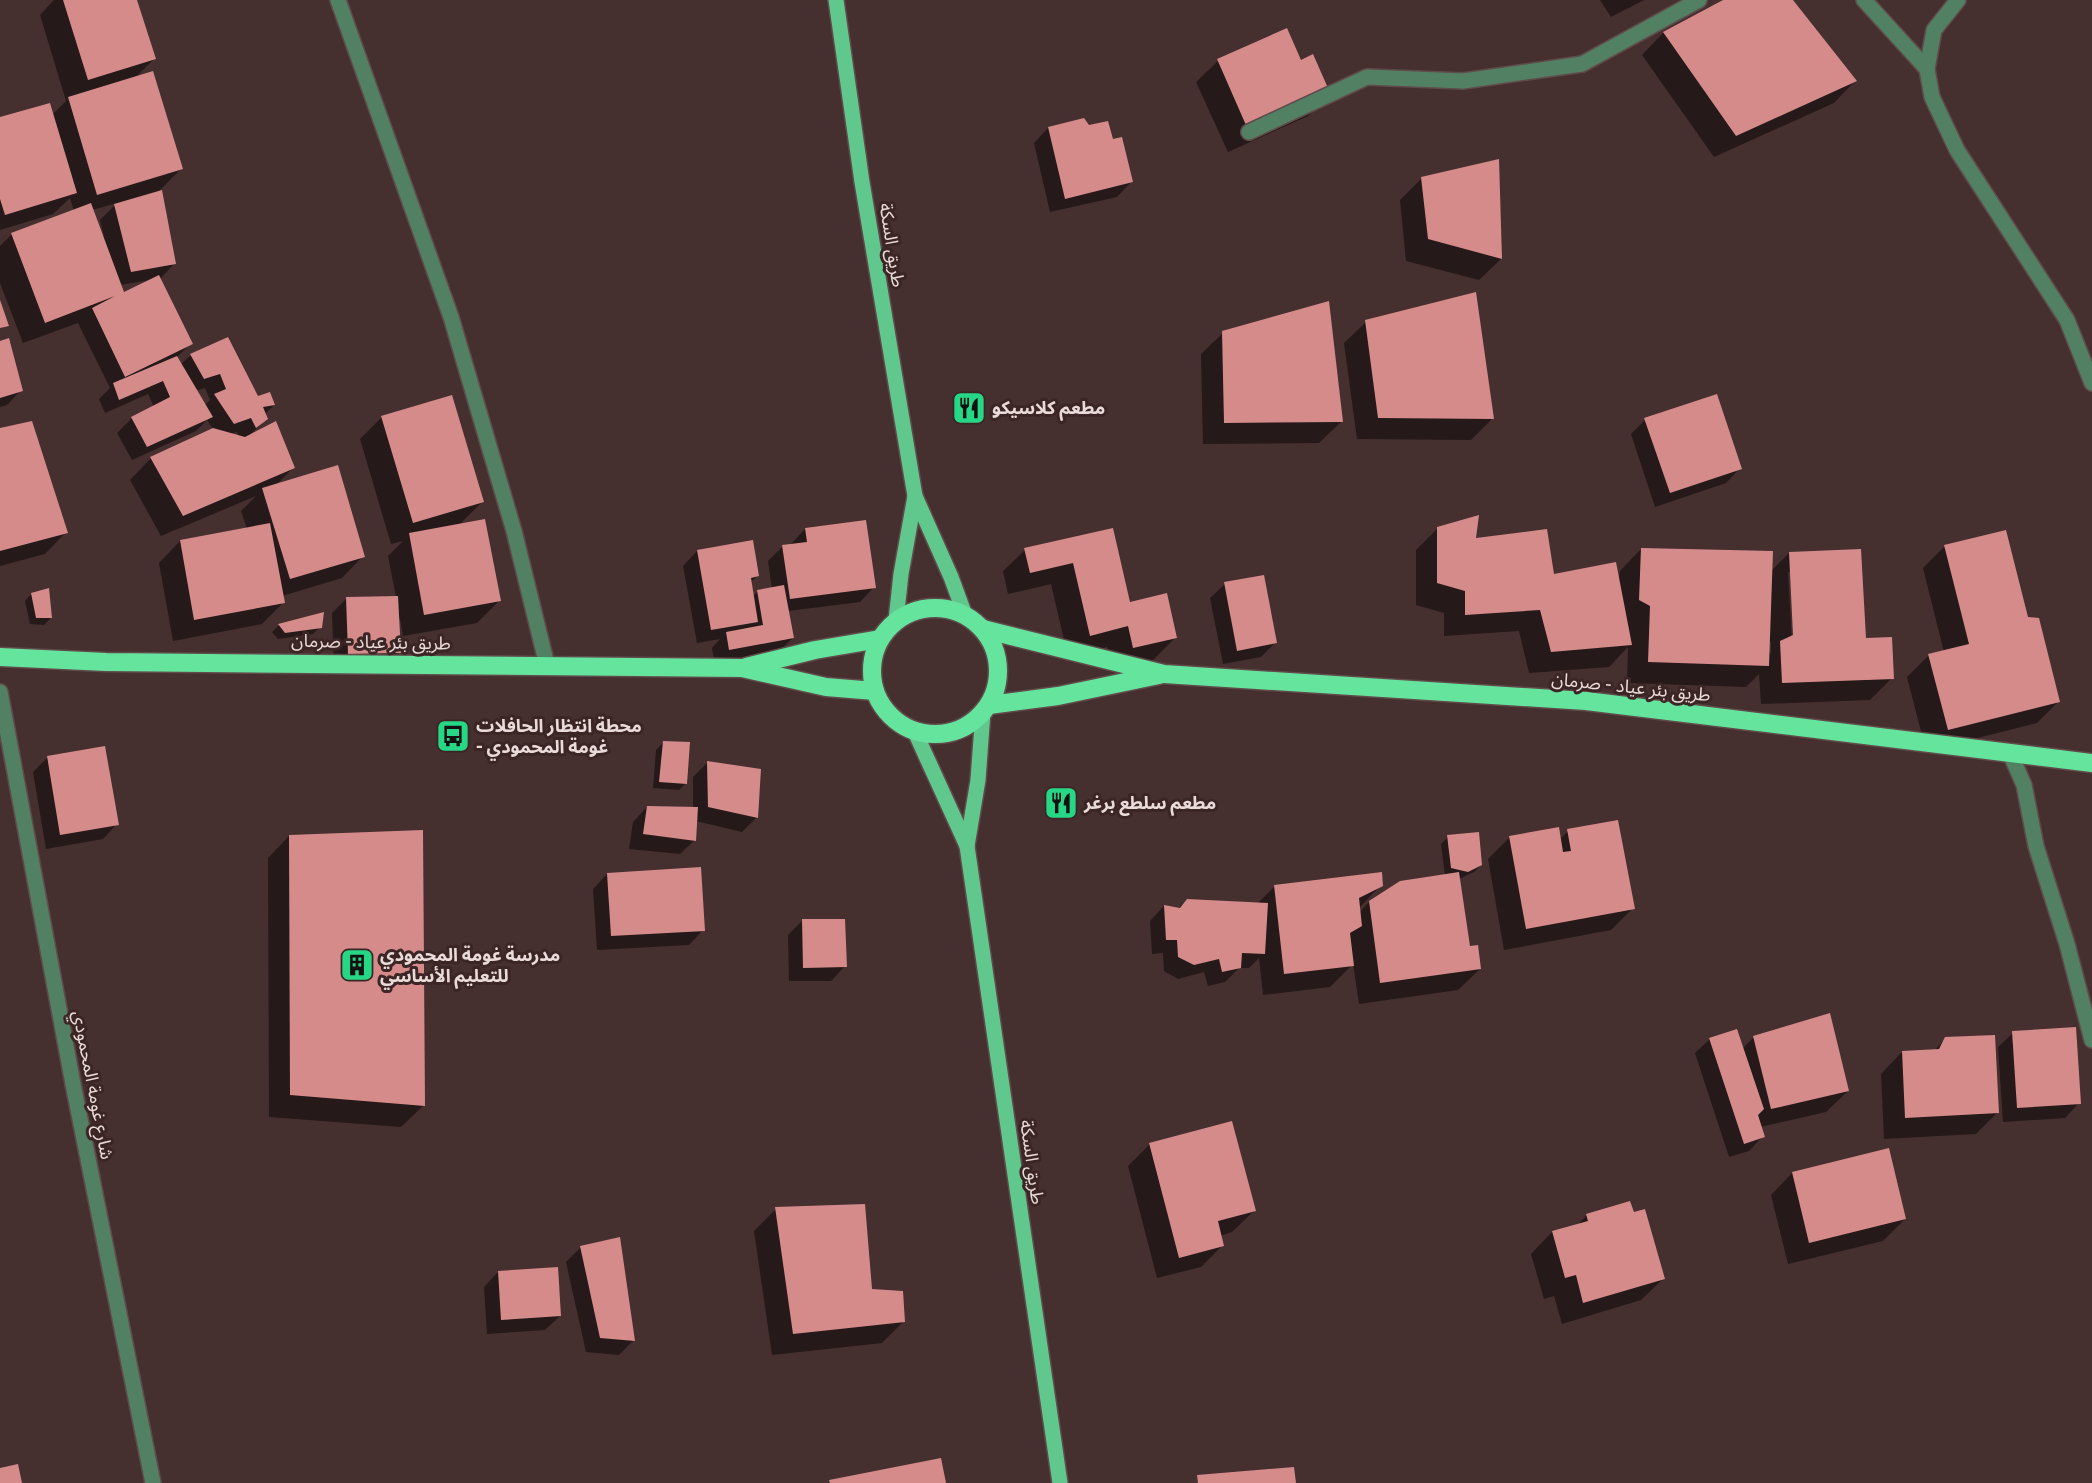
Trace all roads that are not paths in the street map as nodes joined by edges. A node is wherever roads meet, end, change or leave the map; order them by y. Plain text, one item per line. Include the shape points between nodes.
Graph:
1 (338, 0) edge
2 (836, 0) edge
3 (1699, 0) edge
4 (1864, 0) edge
5 (1958, 0) edge
6 (1927, 69) junction
7 (1249, 132) dead end
8 (2092, 383) edge
9 (915, 496) junction
10 (965, 615) junction
11 (896, 620) junction
12 (983, 629) junction
13 (880, 639) junction
14 (0, 657) edge
15 (547, 665) junction
16 (742, 668) junction
17 (1164, 674) junction
18 (875, 691) junction
19 (0, 693) edge
20 (986, 708) junction
21 (915, 732) junction
22 (2010, 753) junction
23 (2092, 763) edge
24 (967, 846) junction
25 (2092, 1040) edge
26 (153, 1483) edge
27 (1060, 1483) edge

1 - 15 street via 451,317 514,531
2 - 9 main road, طريق السكة
3 - 7 street via 1581,64 1463,81 1367,77
4 - 6 street
5 - 6 street via 1934,30
6 - 8 street via 1932,97 1957,150 2067,320
9 - 10 main road
9 - 11 main road
10 - 11 highway via 942,607 918,609
10 - 12 highway
11 - 13 highway
12 - 17 highway
12 - 20 highway via 994,649 998,671
13 - 16 highway
13 - 18 highway via 872,665
14 - 15 highway, طريق بئر عياد - صرمان via 106,662
15 - 16 highway, طريق بئر عياد - صرمان
16 - 18 highway via 826,687
17 - 20 highway
17 - 22 highway, طريق بئر عياد - صرمان via 1586,701
18 - 21 highway via 897,723
19 - 26 street, شارع غومة المحمودي via 72,1084
20 - 21 highway via 967,725 948,733
20 - 24 main road, طريق السكة
21 - 24 main road, طريق السكة
22 - 23 highway, طريق بئر عياد - صرمان
22 - 25 street via 2024,785 2036,846
24 - 27 main road, طريق السكة

